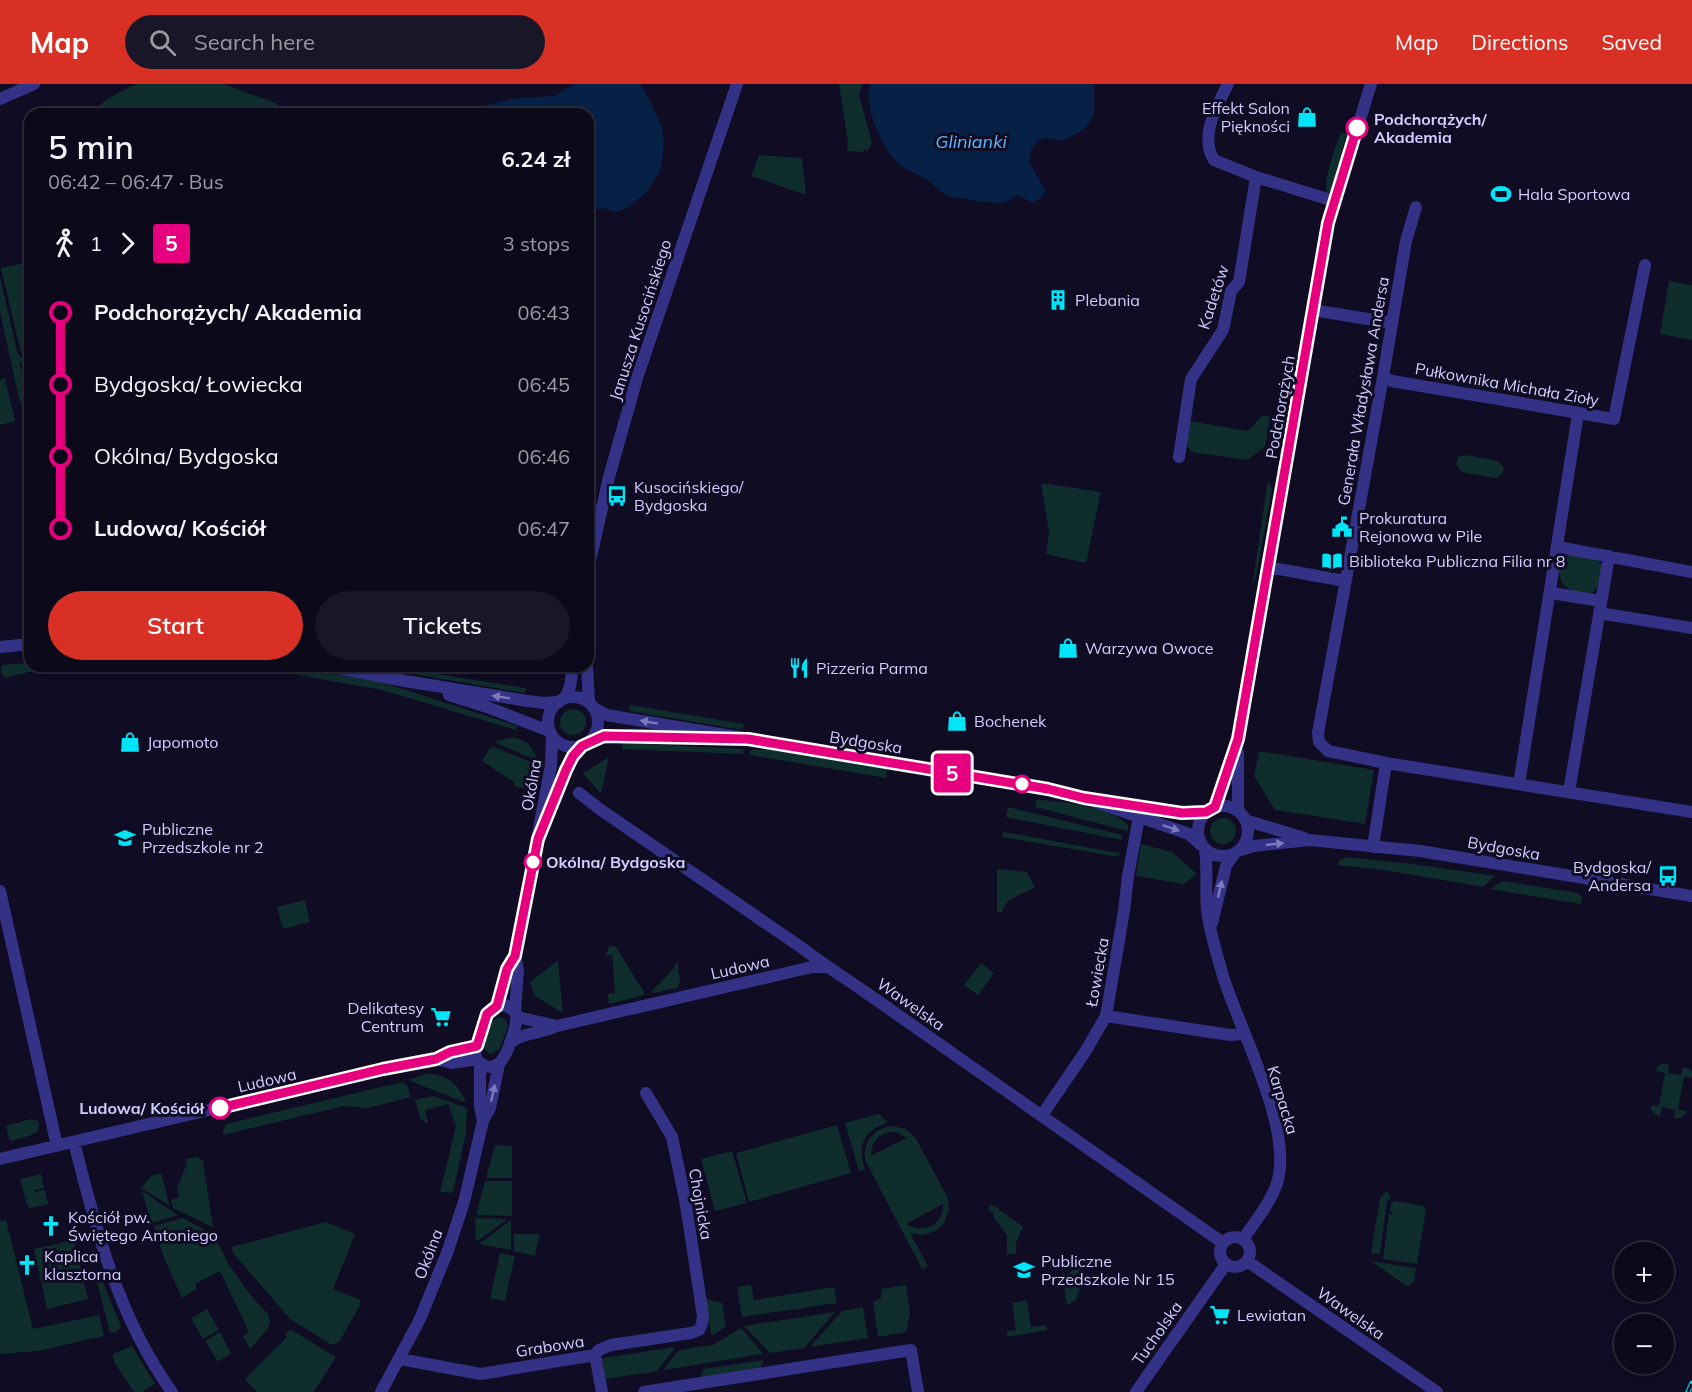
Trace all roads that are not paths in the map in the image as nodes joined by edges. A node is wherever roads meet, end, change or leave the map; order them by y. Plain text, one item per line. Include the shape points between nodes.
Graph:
1 (34, 84) edge
2 (737, 84) edge
3 (1228, 84) edge
4 (1371, 84) edge
5 (0, 99) edge
6 (1256, 177) junction
7 (1334, 201) junction
8 (1416, 207) dead end
9 (1646, 266) dead end
10 (1313, 310) junction
11 (1392, 323) junction
12 (1383, 377) junction
13 (1578, 414) junction
14 (1179, 457) dead end
15 (594, 543) edge
16 (1558, 547) junction
17 (1609, 556) junction
18 (1269, 567) junction
19 (1692, 572) edge
20 (1345, 581) junction
21 (1551, 592) junction
22 (1600, 607) junction
23 (1692, 628) edge
24 (24, 644) edge
25 (0, 646) edge
26 (359, 672) edge
27 (572, 672) edge
28 (588, 672) edge
29 (405, 681) junction
30 (562, 700) junction
31 (591, 705) junction
32 (551, 733) junction
33 (748, 739) junction
34 (1238, 739) junction
35 (586, 744) junction
36 (1386, 763) junction
37 (1519, 784) junction
38 (1569, 792) junction
39 (579, 793) dead end
40 (1084, 798) junction
41 (1210, 810) junction
42 (1692, 812) edge
43 (1242, 816) junction
44 (1139, 818) junction
45 (538, 839) junction
46 (1309, 840) junction
47 (1203, 847) junction
48 (1374, 847) junction
49 (1238, 852) junction
50 (0, 891) edge
51 (1692, 896) edge
52 (1211, 927) junction
53 (515, 956) junction
54 (826, 967) junction
55 (516, 998) junction
56 (497, 1006) junction
57 (516, 1014) junction
58 (1106, 1016) junction
59 (531, 1020) junction
60 (557, 1026) junction
61 (1244, 1034) junction
62 (510, 1043) junction
63 (477, 1046) junction
64 (436, 1059) junction
65 (478, 1061) junction
66 (460, 1062) junction
67 (499, 1064) junction
68 (480, 1083) junction
69 (646, 1093) dead end
70 (1042, 1115) junction
71 (483, 1121) junction
72 (74, 1142) junction
73 (57, 1146) junction
74 (0, 1160) edge
75 (1243, 1239) junction
76 (1223, 1243) junction
77 (1247, 1261) junction
78 (1226, 1264) junction
79 (701, 1328) joint
80 (595, 1355) junction
81 (400, 1359) junction
82 (172, 1392) edge
83 (381, 1392) edge
84 (602, 1392) edge
85 (644, 1392) edge
86 (918, 1392) edge
87 (1137, 1392) edge
88 (1437, 1392) edge

1 - 5 street
2 - 15 street, Janusza Kusocińskiego via 637,378
3 - 6 street via 1211,121 1211,155 1217,162
4 - 7 street, Podchorążych
6 - 7 street
6 - 14 street, Kadetów via 1239,282 1231,291 1223,330 1191,379
7 - 10 street, Podchorążych
8 - 11 street, Generała Władysława Andersa
9 - 13 street, Pułkownika Michała Zioły via 1614,419
10 - 11 street
10 - 18 street, Podchorążych
11 - 12 street, Generała Władysława Andersa
12 - 13 street, Pułkownika Michała Zioły
12 - 20 street, Generała Władysława Andersa
13 - 16 street
16 - 17 street
16 - 21 street
17 - 19 street
17 - 22 street
18 - 20 street
18 - 34 street, Podchorążych
20 - 36 street, Generała Władysława Andersa via 1318,738 1328,752
21 - 22 street
21 - 37 street
22 - 23 street
22 - 38 street
24 - 25 street
26 - 29 street
27 - 30 street via 570,687
28 - 31 street
30 -> 29 street via 544,703
29 - 32 street via 487,707
30 - 31 street via 578,697
30 - 32 street via 550,712
33 -> 31 street, Bydgoska via 607,715
31 - 35 street via 598,724
32 - 35 street via 568,747
32 - 45 street, Okólna via 551,765
33 - 35 street, Bydgoska via 621,735 604,736
33 - 40 street, Bydgoska
34 - 41 street, Podchorążych
34 - 43 street, Podchorążych
35 - 45 street, Okólna via 573,756
36 - 37 street, Generała Władysława Andersa
36 - 48 street
37 - 38 street, Generała Władysława Andersa
38 - 42 street, Generała Władysława Andersa
39 - 54 street, Wawelska
40 - 41 street, Bydgoska via 1182,813
40 - 44 street, Bydgoska
41 - 43 street via 1226,806
41 - 47 street via 1197,830
43 - 46 street, Bydgoska
43 - 49 street via 1248,836
44 -> 47 street, Bydgoska via 1189,834
44 - 58 street, Łowiecka
45 - 53 street, Okólna
46 - 48 street, Bydgoska
49 -> 46 street, Bydgoska via 1254,846
47 - 49 street via 1219,857
47 - 52 street, Karpacka
48 - 51 street, Bydgoska
52 -> 49 street, Karpacka via 1226,866
50 - 73 street
52 - 61 street, Karpacka
53 - 55 street, Okólna
53 - 56 street, Okólna via 507,969
54 - 60 street, Ludowa
54 - 70 street, Wawelska
55 - 57 street, Okólna
55 - 59 street
56 - 57 street, Ludowa via 505,1005
56 - 63 street, Okólna via 487,1014
57 - 59 street, Ludowa
57 - 62 street, Okólna
58 - 61 street
58 - 70 street, Łowiecka
59 - 60 street, Ludowa
60 - 62 street, Ludowa
61 - 75 street, Karpacka via 1274,1116 1281,1156 1276,1186
62 - 67 street, Okólna
63 - 64 street, Ludowa
63 - 65 street, Okólna
64 - 66 street, Ludowa
64 - 72 street, Ludowa
65 - 66 street, Ludowa
65 - 67 street, Ludowa via 491,1067
65 - 68 street, Okólna
66 - 68 street
71 -> 67 street, Okólna via 490,1108
68 - 71 street, Okólna
69 - 79 street, Chojnicka via 672,1137 698,1281
70 - 76 street, Wawelska
71 - 81 street, Okólna via 464,1202 420,1319
72 - 73 street, Ludowa
72 - 82 street via 95,1228 117,1290 142,1345
73 - 74 street, Ludowa
75 - 76 street via 1235,1237
75 - 77 street via 1250,1251
76 - 78 street via 1220,1252
77 - 78 street via 1240,1266
77 - 88 street, Wawelska
78 - 87 street, Tucholska
79 - 80 street, Grabowa via 691,1333 611,1345
80 - 81 street, Grabowa via 481,1374
80 - 84 street
81 - 83 street, Okólna
85 - 86 street via 911,1350

